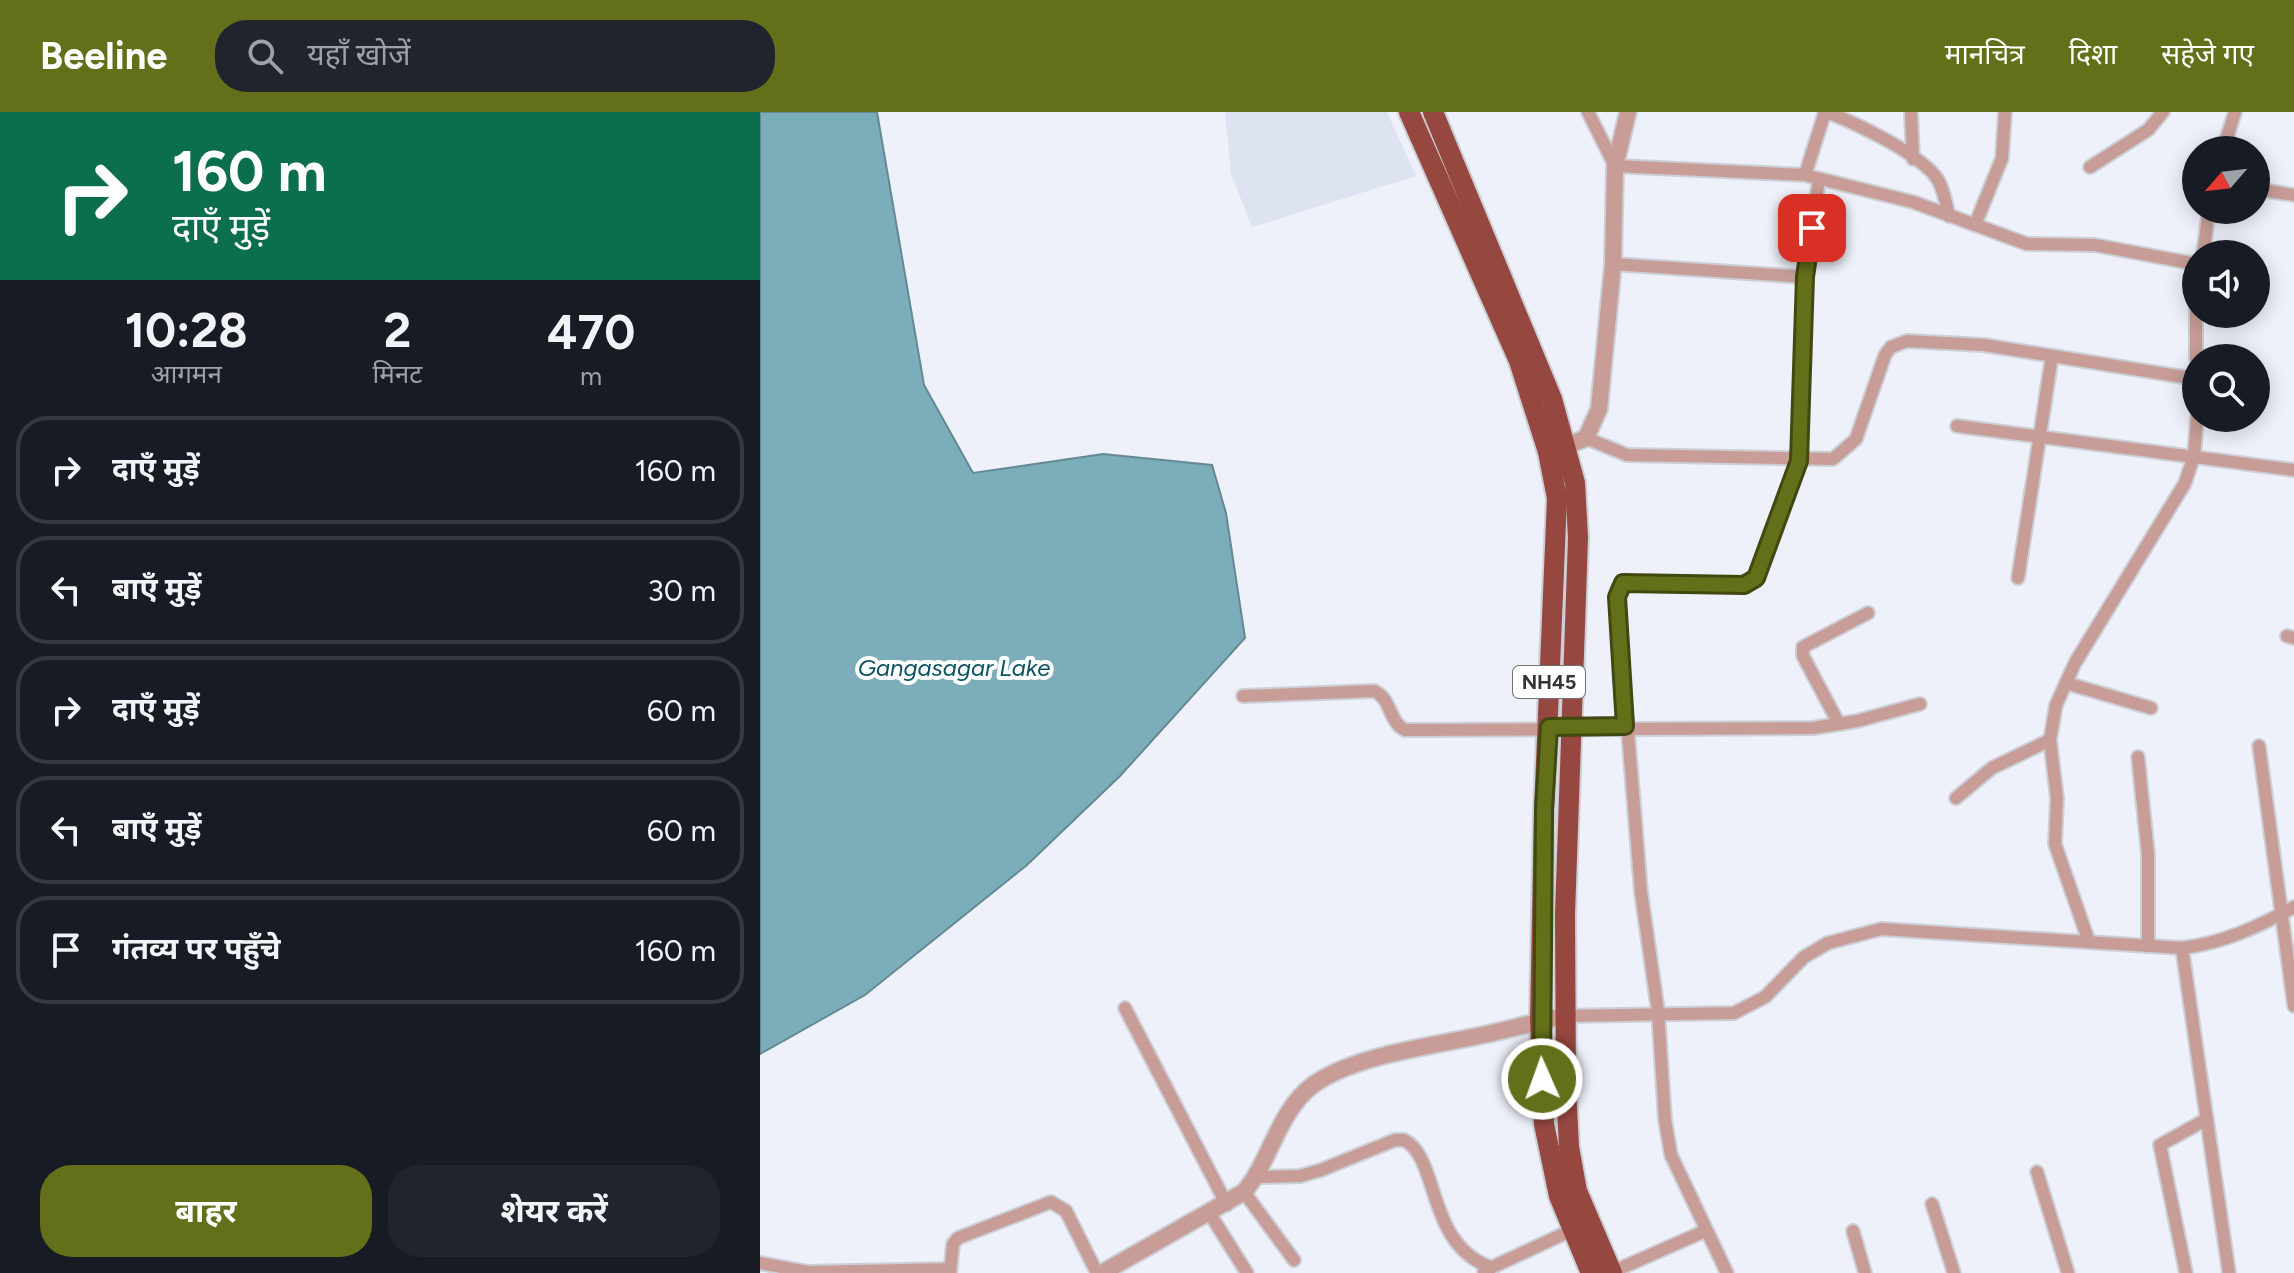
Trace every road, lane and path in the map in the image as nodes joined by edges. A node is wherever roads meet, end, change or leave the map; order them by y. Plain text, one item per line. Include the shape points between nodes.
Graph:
1 (1409, 112) edge
2 (1433, 112) edge
3 (1588, 112) edge
4 (1628, 112) edge
5 (1826, 112) edge
6 (1911, 112) edge
7 (2005, 112) edge
8 (2163, 112) edge
9 (2235, 112) edge
10 (2227, 136) edge
11 (1913, 159) junction
12 (1615, 166) junction
13 (2090, 167) dead end
14 (1805, 175) junction
15 (1819, 179) junction
16 (2270, 191) edge
17 (2294, 195) edge
18 (1949, 216) junction
19 (1975, 225) junction
20 (2182, 261) edge
21 (1613, 264) junction
22 (1805, 277) junction
23 (2052, 356) junction
24 (2182, 377) edge
25 (1957, 426) dead end
26 (2196, 432) edge
27 (2039, 435) junction
28 (1586, 438) junction
29 (1558, 450) junction
30 (2194, 456) junction
31 (1799, 461) junction
32 (2294, 470) edge
33 (2018, 578) dead end
34 (1868, 613) dead end
35 (2066, 683) junction
36 (1243, 696) dead end
37 (1920, 704) dead end
38 (2151, 708) dead end
39 (1839, 724) junction
40 (1571, 726) junction
41 (1625, 726) junction
42 (1549, 727) junction
43 (2050, 740) junction
44 (2259, 746) dead end
45 (2138, 757) dead end
46 (1956, 798) dead end
47 (2294, 907) edge
48 (2281, 914) junction
49 (2089, 942) junction
50 (2148, 946) junction
51 (2182, 948) junction
52 (2294, 1006) edge
53 (1125, 1008) dead end
54 (1658, 1011) junction
55 (1566, 1016) junction
56 (1540, 1020) junction
57 (2207, 1119) junction
58 (2037, 1172) dead end
59 (1257, 1177) junction
60 (1244, 1192) junction
61 (1932, 1204) dead end
62 (1227, 1205) junction
63 (1210, 1214) junction
64 (1572, 1230) junction
65 (1705, 1231) junction
66 (1853, 1231) dead end
67 (1294, 1260) dead end
68 (761, 1265) edge
69 (1486, 1270) edge
70 (949, 1271) edge
71 (1100, 1273) edge
72 (1247, 1273) edge
73 (1591, 1273) edge
74 (1612, 1273) edge
75 (1727, 1273) edge
76 (1865, 1273) edge
77 (1954, 1273) edge
78 (2068, 1273) edge
79 (2186, 1273) edge
80 (2229, 1273) edge

1 - 29 highway, NH45
2 - 29 highway, NH45 via 1536,358
3 - 12 street
4 - 12 street
5 - 11 street via 1866,127
5 - 14 street
6 - 11 street
7 - 19 street via 2002,158
8 - 13 street via 2148,130
9 - 10 street
11 - 18 street via 1938,180
12 - 14 street
12 - 21 street
14 - 15 street
15 - 18 street
15 - 22 street
16 - 17 street
18 - 19 street
19 - 20 street via 2027,244 2095,245
21 - 22 street
21 - 28 street via 1599,409
22 - 31 street
23 - 24 street
23 - 27 street
23 - 31 street via 1984,345 1900,343 1885,355 1851,447 1833,459
25 - 27 street
26 - 30 street
27 - 30 street
27 - 33 street
28 - 29 street
28 - 31 street via 1627,455
29 - 40 highway, NH45 via 1578,518
29 - 42 highway, NH45
30 - 32 street
30 - 35 street via 2185,483
31 - 41 street via 1764,561 1751,582 1629,582 1618,588
34 - 39 street via 1803,647
35 - 38 street
35 - 43 street
36 - 42 street via 1374,691 1383,695 1405,730
37 - 39 street
39 - 41 street via 1734,729
40 - 41 street
40 - 42 street
40 - 55 highway, NH45
41 - 54 street
42 - 56 highway, NH45
43 - 46 street via 1992,768
43 - 49 street via 2058,860
44 - 48 street
45 - 50 street via 2148,854
47 - 48 street
48 - 51 street via 2223,940
48 - 52 street
49 - 50 street
49 - 54 street via 1881,929 1828,943 1804,957 1751,1007 1716,1016
50 - 51 street
51 - 57 street
53 - 62 street
54 - 55 street
54 - 65 street via 1671,1155
55 - 56 street
55 - 74 highway, NH45 via 1572,1171
56 - 59 street via 1391,1056 1312,1085 1285,1116
56 - 64 highway, NH45 via 1544,1124
57 - 79 street via 2160,1145
57 - 80 street
58 - 78 street
59 - 60 street
59 - 69 street via 1300,1176 1404,1140 1415,1150 1462,1254
60 - 62 street
60 - 67 street
61 - 77 street
62 - 63 street
63 - 71 street
63 - 72 street
64 - 69 street
64 - 73 highway, NH45
65 - 74 street
65 - 75 street
66 - 76 street
68 - 70 street via 808,1272
70 - 71 street via 958,1238 1051,1202 1066,1211

